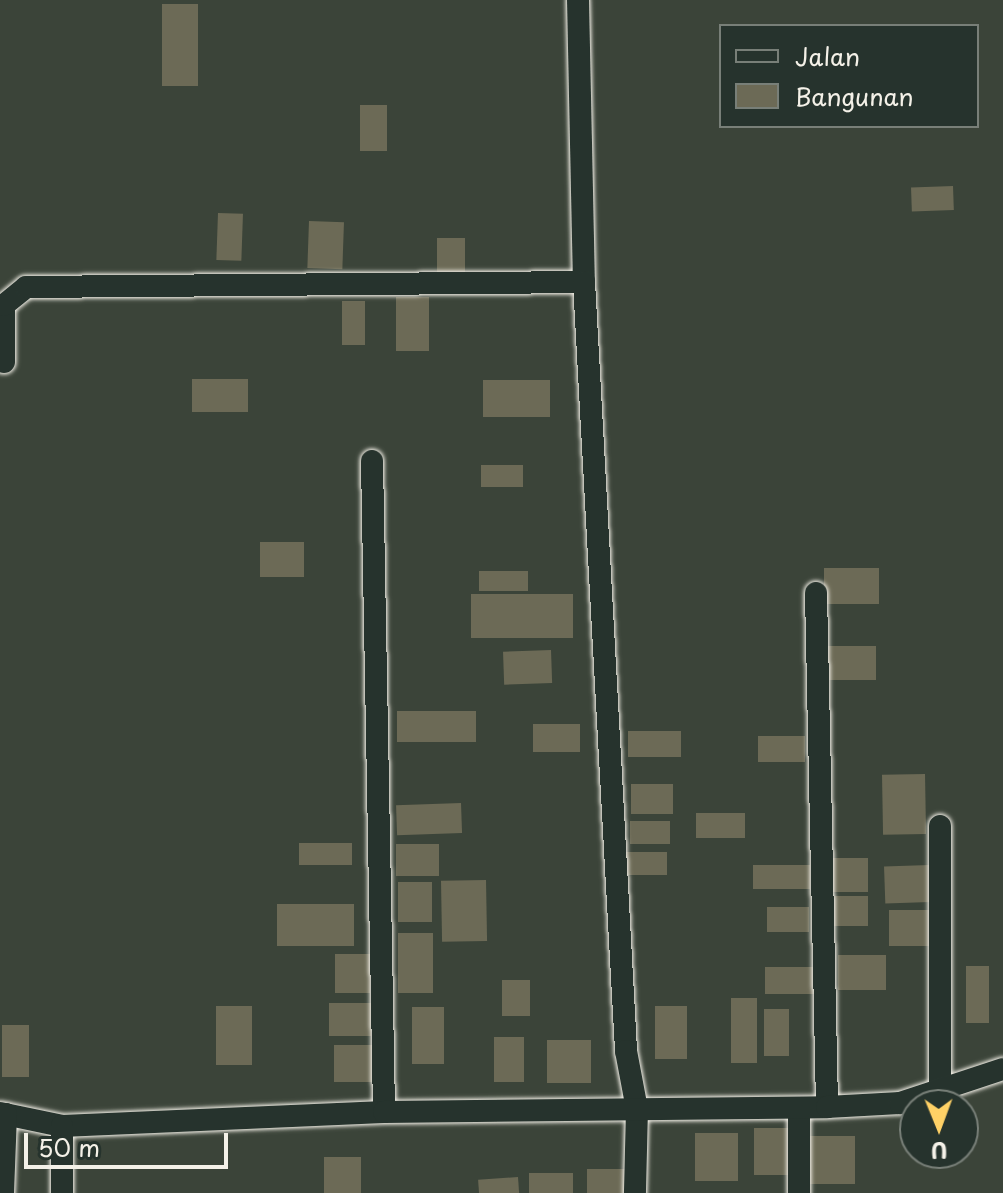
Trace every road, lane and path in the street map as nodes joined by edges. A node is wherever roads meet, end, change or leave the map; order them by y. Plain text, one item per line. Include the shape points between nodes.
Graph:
1 (578, 0) edge
2 (584, 282) junction
3 (4, 362) dead end
4 (372, 461) dead end
5 (816, 593) dead end
6 (940, 826) dead end
7 (1003, 1069) edge
8 (940, 1089) edge
9 (946, 1089) edge
10 (899, 1103) edge
11 (827, 1107) junction
12 (799, 1108) junction
13 (637, 1109) junction
14 (384, 1112) junction
15 (3, 1113) edge
16 (62, 1126) junction
17 (3, 1193) edge
18 (62, 1193) edge
19 (635, 1193) edge
20 (799, 1193) edge

1 - 2 street
2 - 3 street via 26,287 4,305
2 - 13 street via 626,1051
4 - 14 street
5 - 11 street
6 - 8 street
7 - 9 street
10 - 11 street
11 - 12 street
12 - 13 street
12 - 20 street
13 - 14 street
13 - 19 street
14 - 16 street
15 - 16 street
15 - 17 street
16 - 18 street

